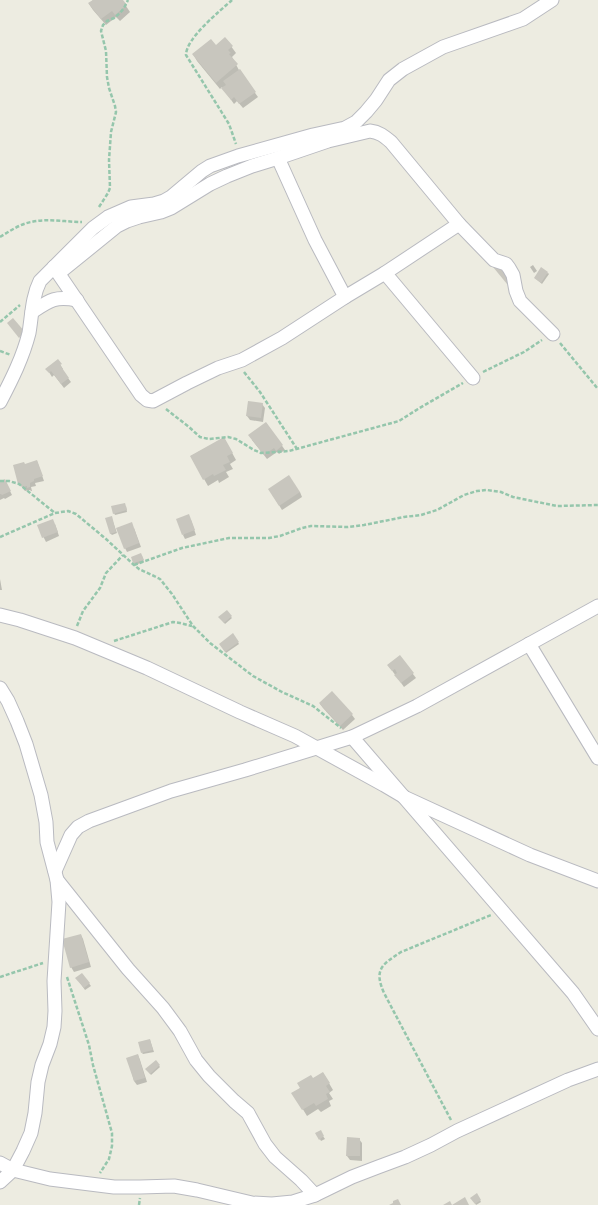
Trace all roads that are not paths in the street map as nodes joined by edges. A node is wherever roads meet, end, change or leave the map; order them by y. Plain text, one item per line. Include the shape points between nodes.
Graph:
1 (552, 0) edge
2 (278, 158) junction
3 (458, 224) junction
4 (57, 270) junction
5 (385, 273) junction
6 (345, 296) junction
7 (77, 300) junction
8 (32, 312) junction
9 (552, 334) road end
10 (473, 378) road end
11 (0, 402) edge
12 (598, 606) edge
13 (0, 615) edge
14 (529, 644) junction
15 (0, 688) edge
16 (352, 737) junction
17 (317, 748) junction
18 (598, 758) edge
19 (406, 798) junction
20 (56, 875) junction
21 (598, 881) edge
22 (598, 1029) edge
23 (598, 1068) edge
24 (0, 1163) edge
25 (13, 1170) junction
26 (0, 1182) edge
27 (315, 1195) junction

1 - 4 street via 523,19 442,47 403,69 390,80 366,112 345,128 238,156 206,168 164,202 121,211 93,225
2 - 3 street via 328,141 370,131 377,132 391,142
2 - 4 street via 227,176 171,208 127,221
2 - 6 street via 315,240
3 - 5 street
3 - 9 street via 494,260 506,264 513,275 520,301
4 - 7 street
4 - 8 street via 40,281 35,291
5 - 6 street
5 - 10 street
6 - 7 street via 282,338 154,401 147,400 141,395
7 - 8 street via 53,300
8 - 11 street via 25,346 14,376
12 - 14 street
13 - 17 street via 97,647
14 - 16 street via 417,706
14 - 18 street
15 - 20 street via 17,721 41,795 47,842
16 - 17 street
16 - 19 street
17 - 19 street
17 - 20 street via 171,791 89,821 78,827 71,835
19 - 21 street via 530,855
19 - 22 street via 573,994
20 - 25 street via 59,902 54,1027 38,1082 31,1133
20 - 27 street via 128,969 176,1025 196,1060 248,1113 264,1144 276,1158
23 - 27 street via 405,1157 352,1177
24 - 25 street
25 - 26 street
25 - 27 street via 50,1179 88,1184 127,1187 174,1186 252,1203 293,1202

